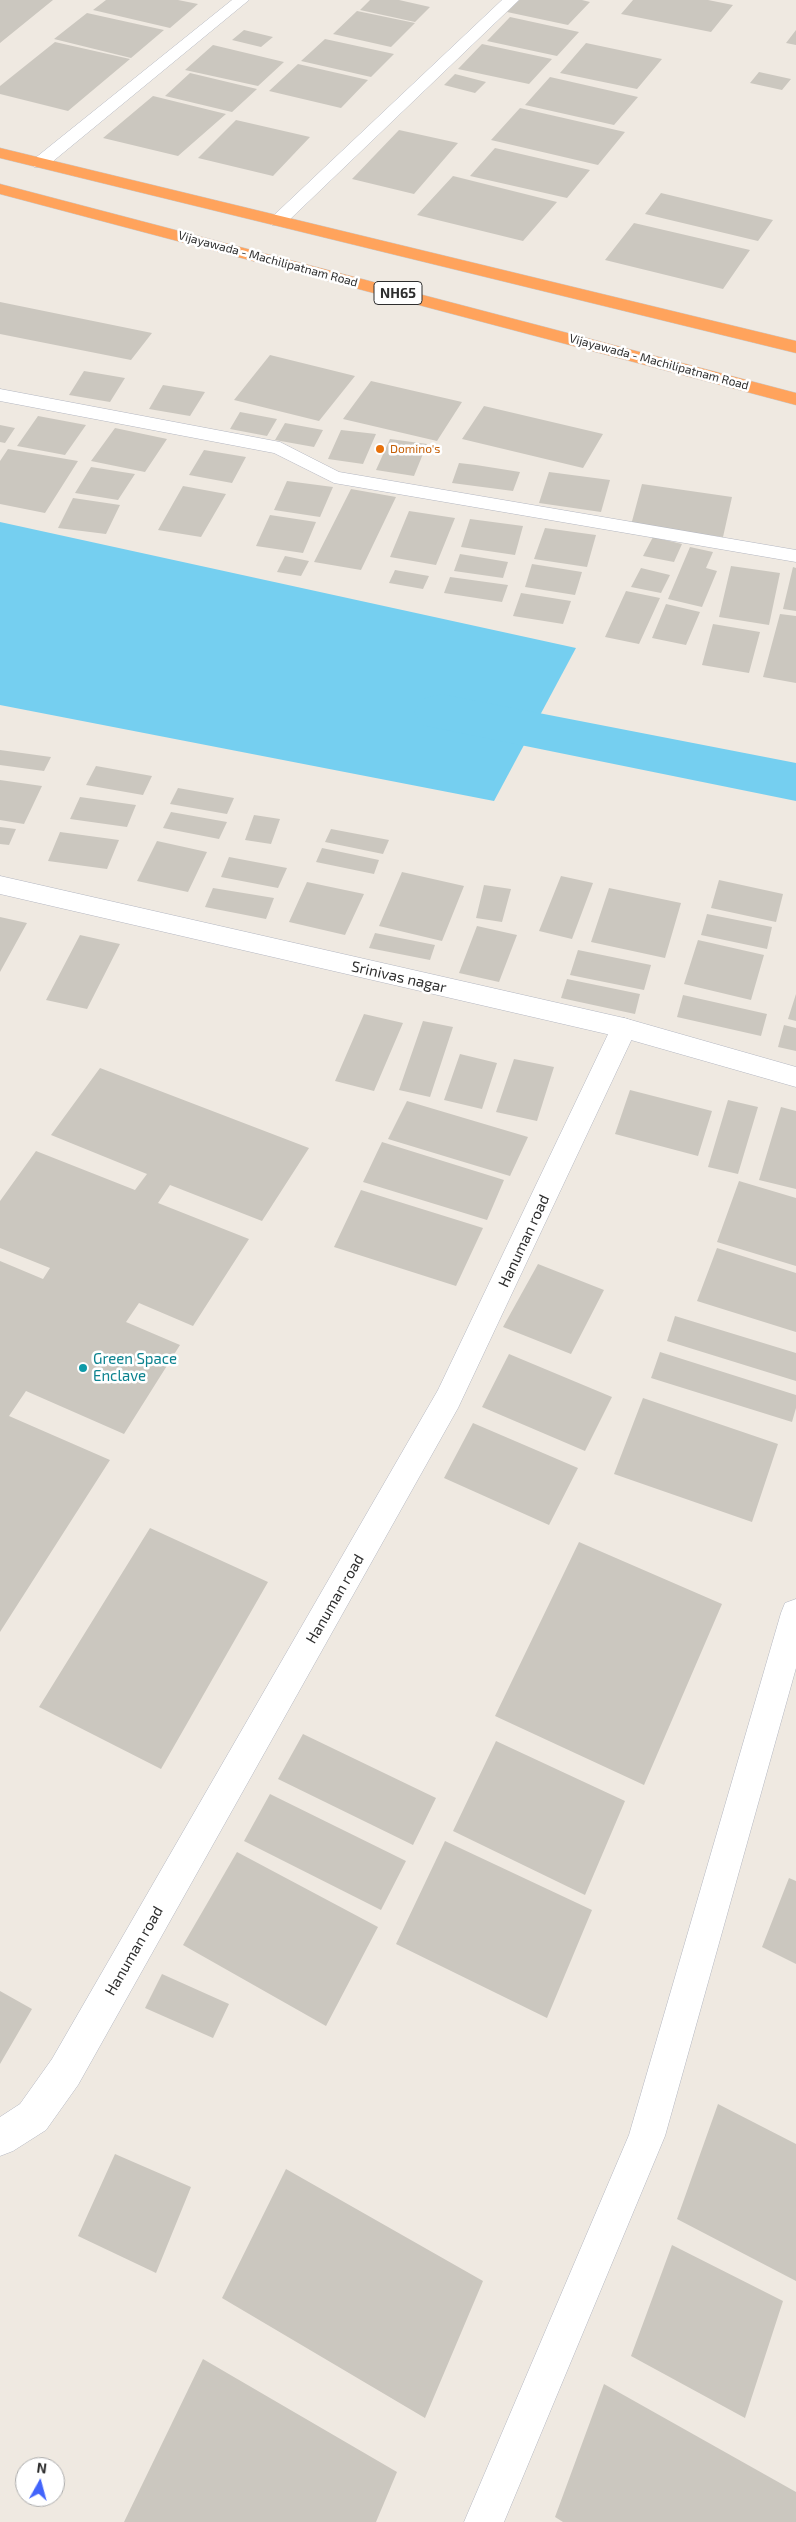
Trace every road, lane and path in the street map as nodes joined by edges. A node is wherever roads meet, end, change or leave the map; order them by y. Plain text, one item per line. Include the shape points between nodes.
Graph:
1 (241, 0) edge
2 (512, 0) edge
3 (0, 153) edge
4 (40, 163) junction
5 (0, 189) edge
6 (278, 221) junction
7 (796, 347) edge
8 (0, 395) edge
9 (796, 398) edge
10 (796, 556) edge
11 (0, 885) edge
12 (624, 1028) junction
13 (796, 1077) edge
14 (796, 1614) edge
15 (0, 2138) edge
16 (484, 2522) edge

1 - 4 street
2 - 6 street
3 - 4 highway
4 - 6 highway
5 - 9 highway, Vijayawada - Machilipatnam Road / NH65
6 - 7 highway
8 - 10 street via 280,448 334,477
11 - 12 street, Srinivas nagar
12 - 13 street, Srinivas nagar
12 - 15 street, Hanuman road via 448,1399 65,2072 33,2117
14 - 16 street via 646,2136

